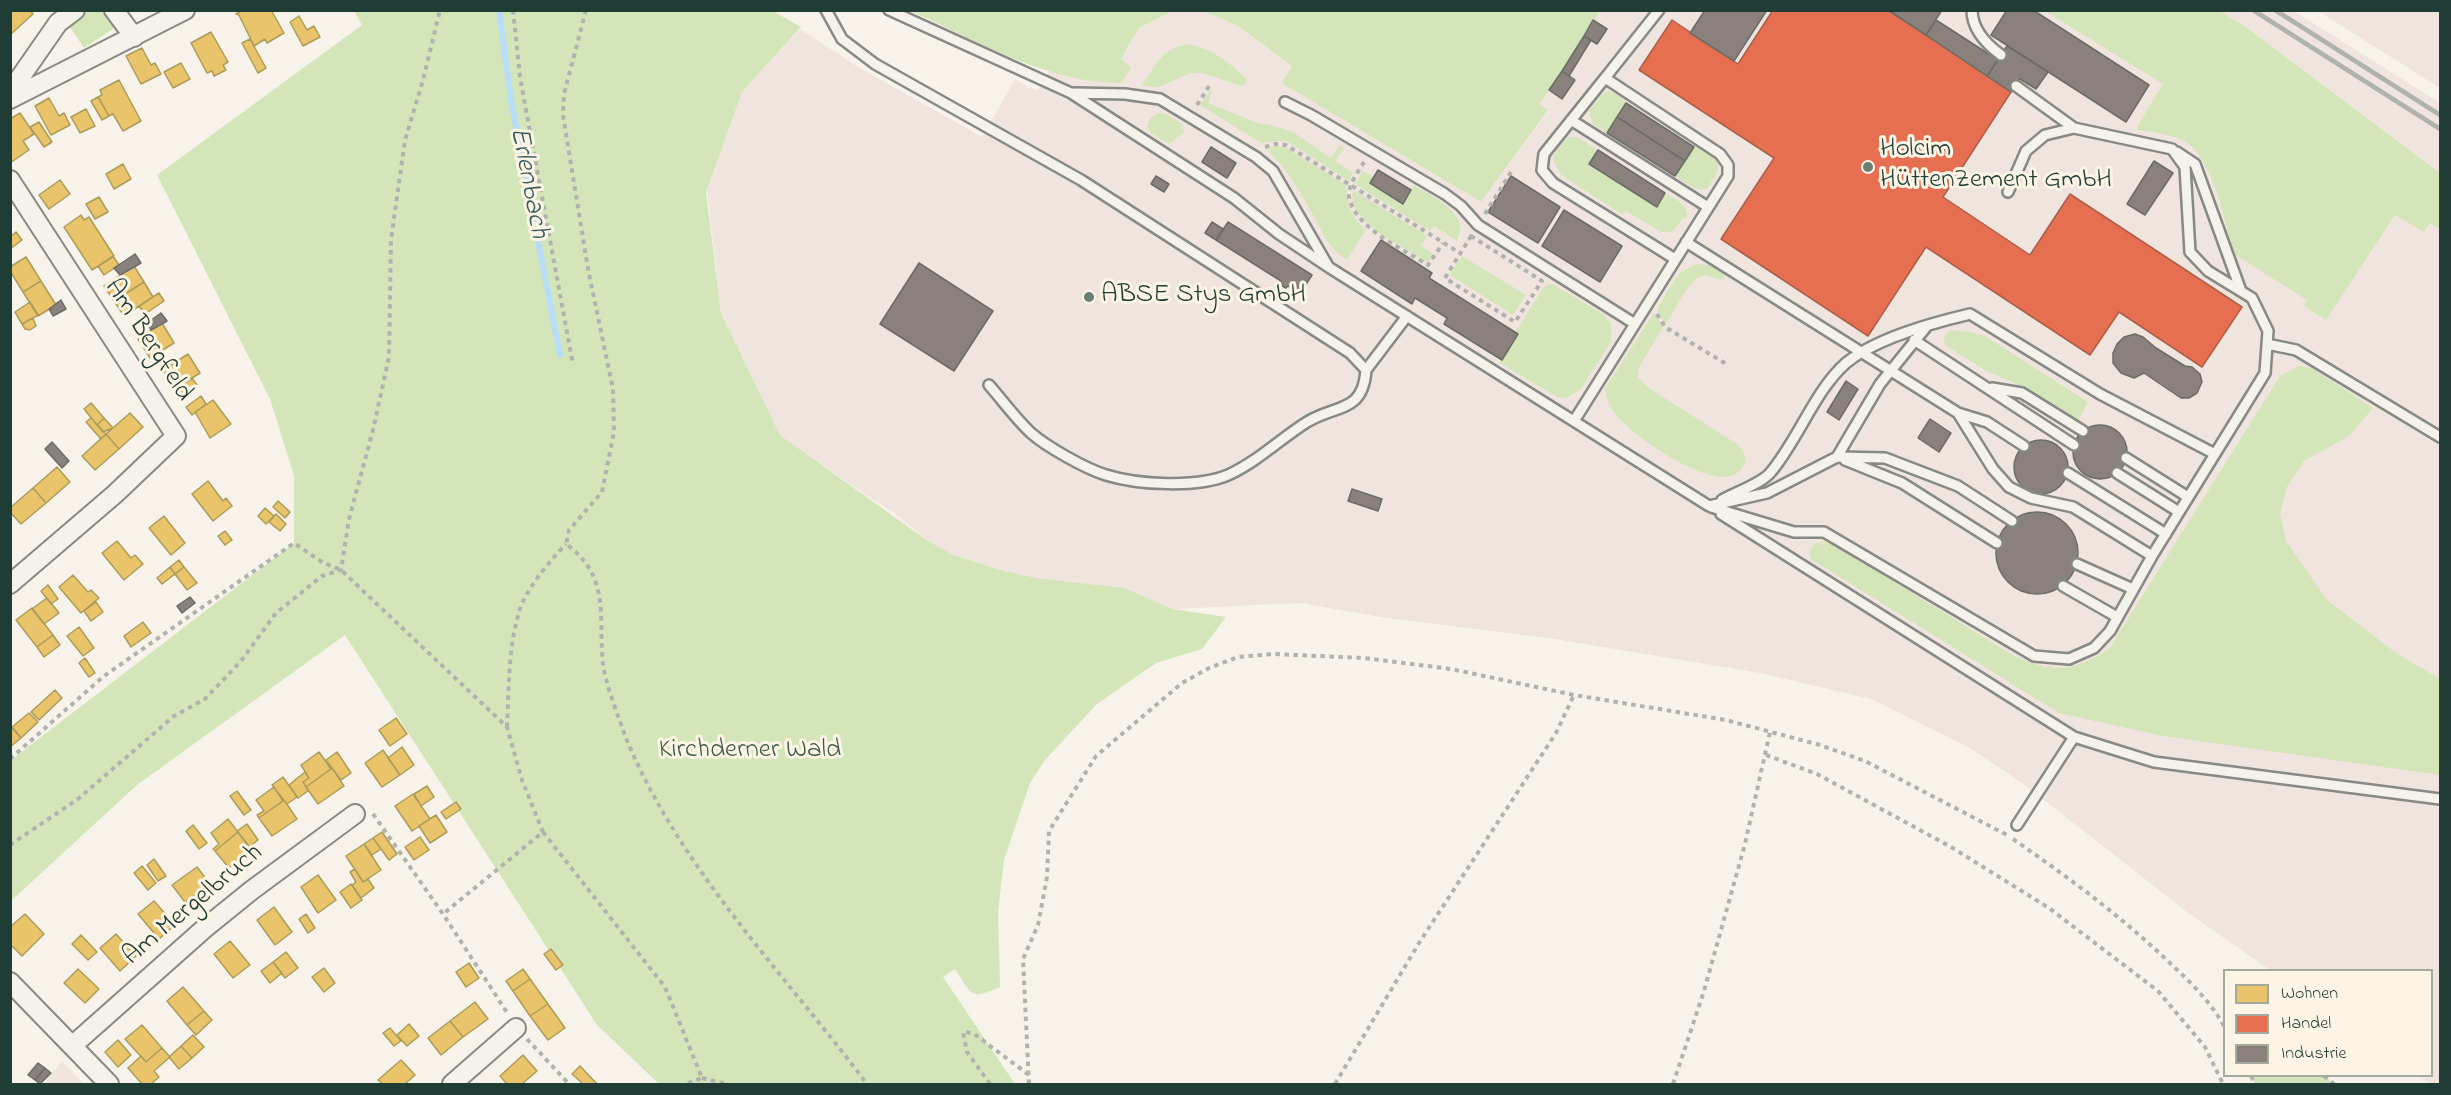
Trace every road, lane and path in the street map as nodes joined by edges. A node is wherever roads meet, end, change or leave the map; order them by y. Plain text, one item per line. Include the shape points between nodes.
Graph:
1 (75, 10) edge
2 (114, 10) edge
3 (185, 10) edge
4 (440, 10) edge
5 (513, 10) edge
6 (586, 10) edge
7 (826, 10) edge
8 (889, 10) edge
9 (1659, 10) edge
10 (1972, 10) edge
11 (134, 38) junction
12 (2001, 55) dead end
13 (1605, 78) junction
14 (1211, 83) dead end
15 (2016, 86) dead end
16 (10, 92) edge
17 (1071, 93) junction
18 (10, 99) edge
19 (1285, 102) dead end
20 (1197, 105) dead end
21 (1571, 120) junction
22 (2074, 128) junction
23 (1264, 147) dead end
24 (2172, 149) junction
25 (1371, 151) junction
26 (1511, 172) dead end
27 (10, 180) edge
28 (1351, 185) junction
29 (2008, 192) dead end
30 (1708, 207) junction
31 (1485, 214) dead end
32 (1686, 242) junction
33 (1443, 243) junction
34 (1460, 253) junction
35 (1675, 259) junction
36 (1330, 268) junction
37 (2241, 291) junction
38 (1655, 311) dead end
39 (1407, 316) junction
40 (1635, 324) junction
41 (1929, 324) junction
42 (1914, 340) junction
43 (2267, 344) junction
44 (1862, 351) junction
45 (573, 365) dead end
46 (1728, 365) dead end
47 (1891, 369) junction
48 (1366, 370) junction
49 (989, 385) dead end
50 (1986, 387) junction
51 (1958, 413) junction
52 (1574, 421) junction
53 (2083, 431) dead end
54 (2440, 437) edge
55 (2074, 445) dead end
56 (2024, 446) dead end
57 (2215, 454) junction
58 (1837, 457) junction
59 (2126, 458) dead end
60 (2067, 473) dead end
61 (2116, 473) dead end
62 (2188, 497) junction
63 (1709, 506) junction
64 (2179, 512) junction
65 (2012, 521) dead end
66 (2166, 534) junction
67 (1997, 543) dead end
68 (566, 544) junction
69 (2152, 556) junction
70 (2077, 564) dead end
71 (341, 570) junction
72 (10, 584) edge
73 (2063, 586) dead end
74 (2133, 589) junction
75 (2117, 616) junction
76 (1574, 695) junction
77 (507, 728) junction
78 (1770, 732) junction
79 (2074, 737) junction
80 (1766, 755) junction
81 (10, 759) edge
82 (2440, 800) edge
83 (355, 814) joint
84 (2017, 825) dead end
85 (543, 832) junction
86 (10, 845) edge
87 (443, 914) junction
88 (10, 982) edge
89 (2223, 1024) edge
90 (516, 1028) junction
91 (72, 1046) junction
92 (1029, 1075) junction
93 (702, 1078) junction
94 (109, 1084) edge
95 (452, 1084) edge
96 (569, 1084) edge
97 (686, 1084) edge
98 (727, 1084) edge
99 (867, 1084) edge
100 (990, 1084) edge
101 (1029, 1084) edge
102 (1335, 1084) edge
103 (1673, 1084) edge
104 (2223, 1084) edge

1 - 16 street via 58,23
2 - 11 street
3 - 11 street
4 - 71 path via 405,140 391,240 389,357 349,519
5 - 45 path via 519,77
6 - 68 path via 564,94 563,115 585,257 613,389 614,432 602,492 569,530
7 - 48 lane via 842,39 874,64 1081,180 1350,353
8 - 17 lane
9 - 13 lane
10 - 12 lane via 1972,22 1989,46
11 - 18 street
13 - 21 lane
13 - 30 lane via 1720,154 1728,165 1728,176
14 - 20 path
15 - 22 lane
17 - 36 lane via 1234,198
17 - 36 lane via 1160,99 1256,157 1273,171
19 - 25 lane
21 - 30 lane
21 - 35 lane via 1544,154 1542,170 1553,183
22 - 24 lane
22 - 29 lane via 2045,135 2026,151
23 - 28 path via 1286,145
24 - 37 lane via 2195,164
24 - 37 lane via 2185,167 2190,252 2208,271
25 - 28 path
25 - 40 lane via 1445,194 1478,225
26 - 31 path
27 - 72 street, Am Bergfeld via 177,436
28 - 33 path
28 - 33 path via 1349,195 1363,224 1428,265
30 - 32 lane
32 - 35 lane
32 - 44 lane
33 - 34 path
34 - 34 path via 1471,236 1542,281 1515,322 1445,278
35 - 40 lane
36 - 39 lane
37 - 43 lane via 2252,298 2268,331
38 - 46 path via 1665,327
39 - 48 lane
39 - 52 lane
40 - 52 lane
41 - 42 lane
41 - 44 lane
41 - 57 lane via 1970,314 2100,394
42 - 47 lane
42 - 50 lane
43 - 54 lane via 2296,350
43 - 57 lane via 2265,373
44 - 47 lane
44 - 63 lane via 1830,382 1769,475
47 - 51 lane
47 - 58 lane
48 - 49 lane via 1360,397 1319,415 1244,466 1203,482 1139,482 1086,466 1032,434
50 - 53 lane via 2022,393
50 - 55 lane
51 - 56 lane via 1987,422
51 - 69 lane via 1993,470 2009,487 2031,498 2073,507
52 - 63 lane
57 - 62 lane
58 - 63 lane via 1767,493
58 - 65 lane via 1885,458 1922,471 1958,486
58 - 67 lane via 1902,483
59 - 62 lane
60 - 66 lane
61 - 64 lane
62 - 64 lane
63 - 75 lane via 1794,532 1824,532 2034,656 2069,659 2094,648 2110,631
63 - 79 lane
64 - 66 lane
66 - 69 lane
68 - 77 path via 550,560 519,610 510,660
68 - 99 path via 582,556 599,584 604,666 626,737 654,795 694,863
69 - 74 lane
70 - 74 lane
71 - 77 path
71 - 81 path via 294,543 104,676
71 - 86 path via 322,576 276,613 241,661 204,699 174,716 78,799
73 - 75 lane
74 - 75 lane
76 - 78 path via 1726,720
76 - 92 path via 1451,669 1364,658 1273,654 1238,657 1182,683 1096,756 1049,831 1047,877 1038,925 1023,959
76 - 102 path via 1556,734 1419,943
77 - 85 path
78 - 80 path
78 - 89 path via 1865,761 2009,836 2068,877 2152,946 2204,996
79 - 82 lane via 2154,762
79 - 84 lane
80 - 103 path via 1704,991
80 - 104 path via 1817,774 1951,847 2049,908 2158,991 2205,1047
83 - 87 path via 372,812
83 - 91 street, Am Mergelbruch via 205,928
85 - 87 path
85 - 93 path via 666,987
87 - 90 path
88 - 91 street
90 - 95 street
90 - 96 path
91 - 94 street
92 - 100 path via 973,1033 963,1032 966,1052
92 - 101 path
93 - 97 path
93 - 98 path

